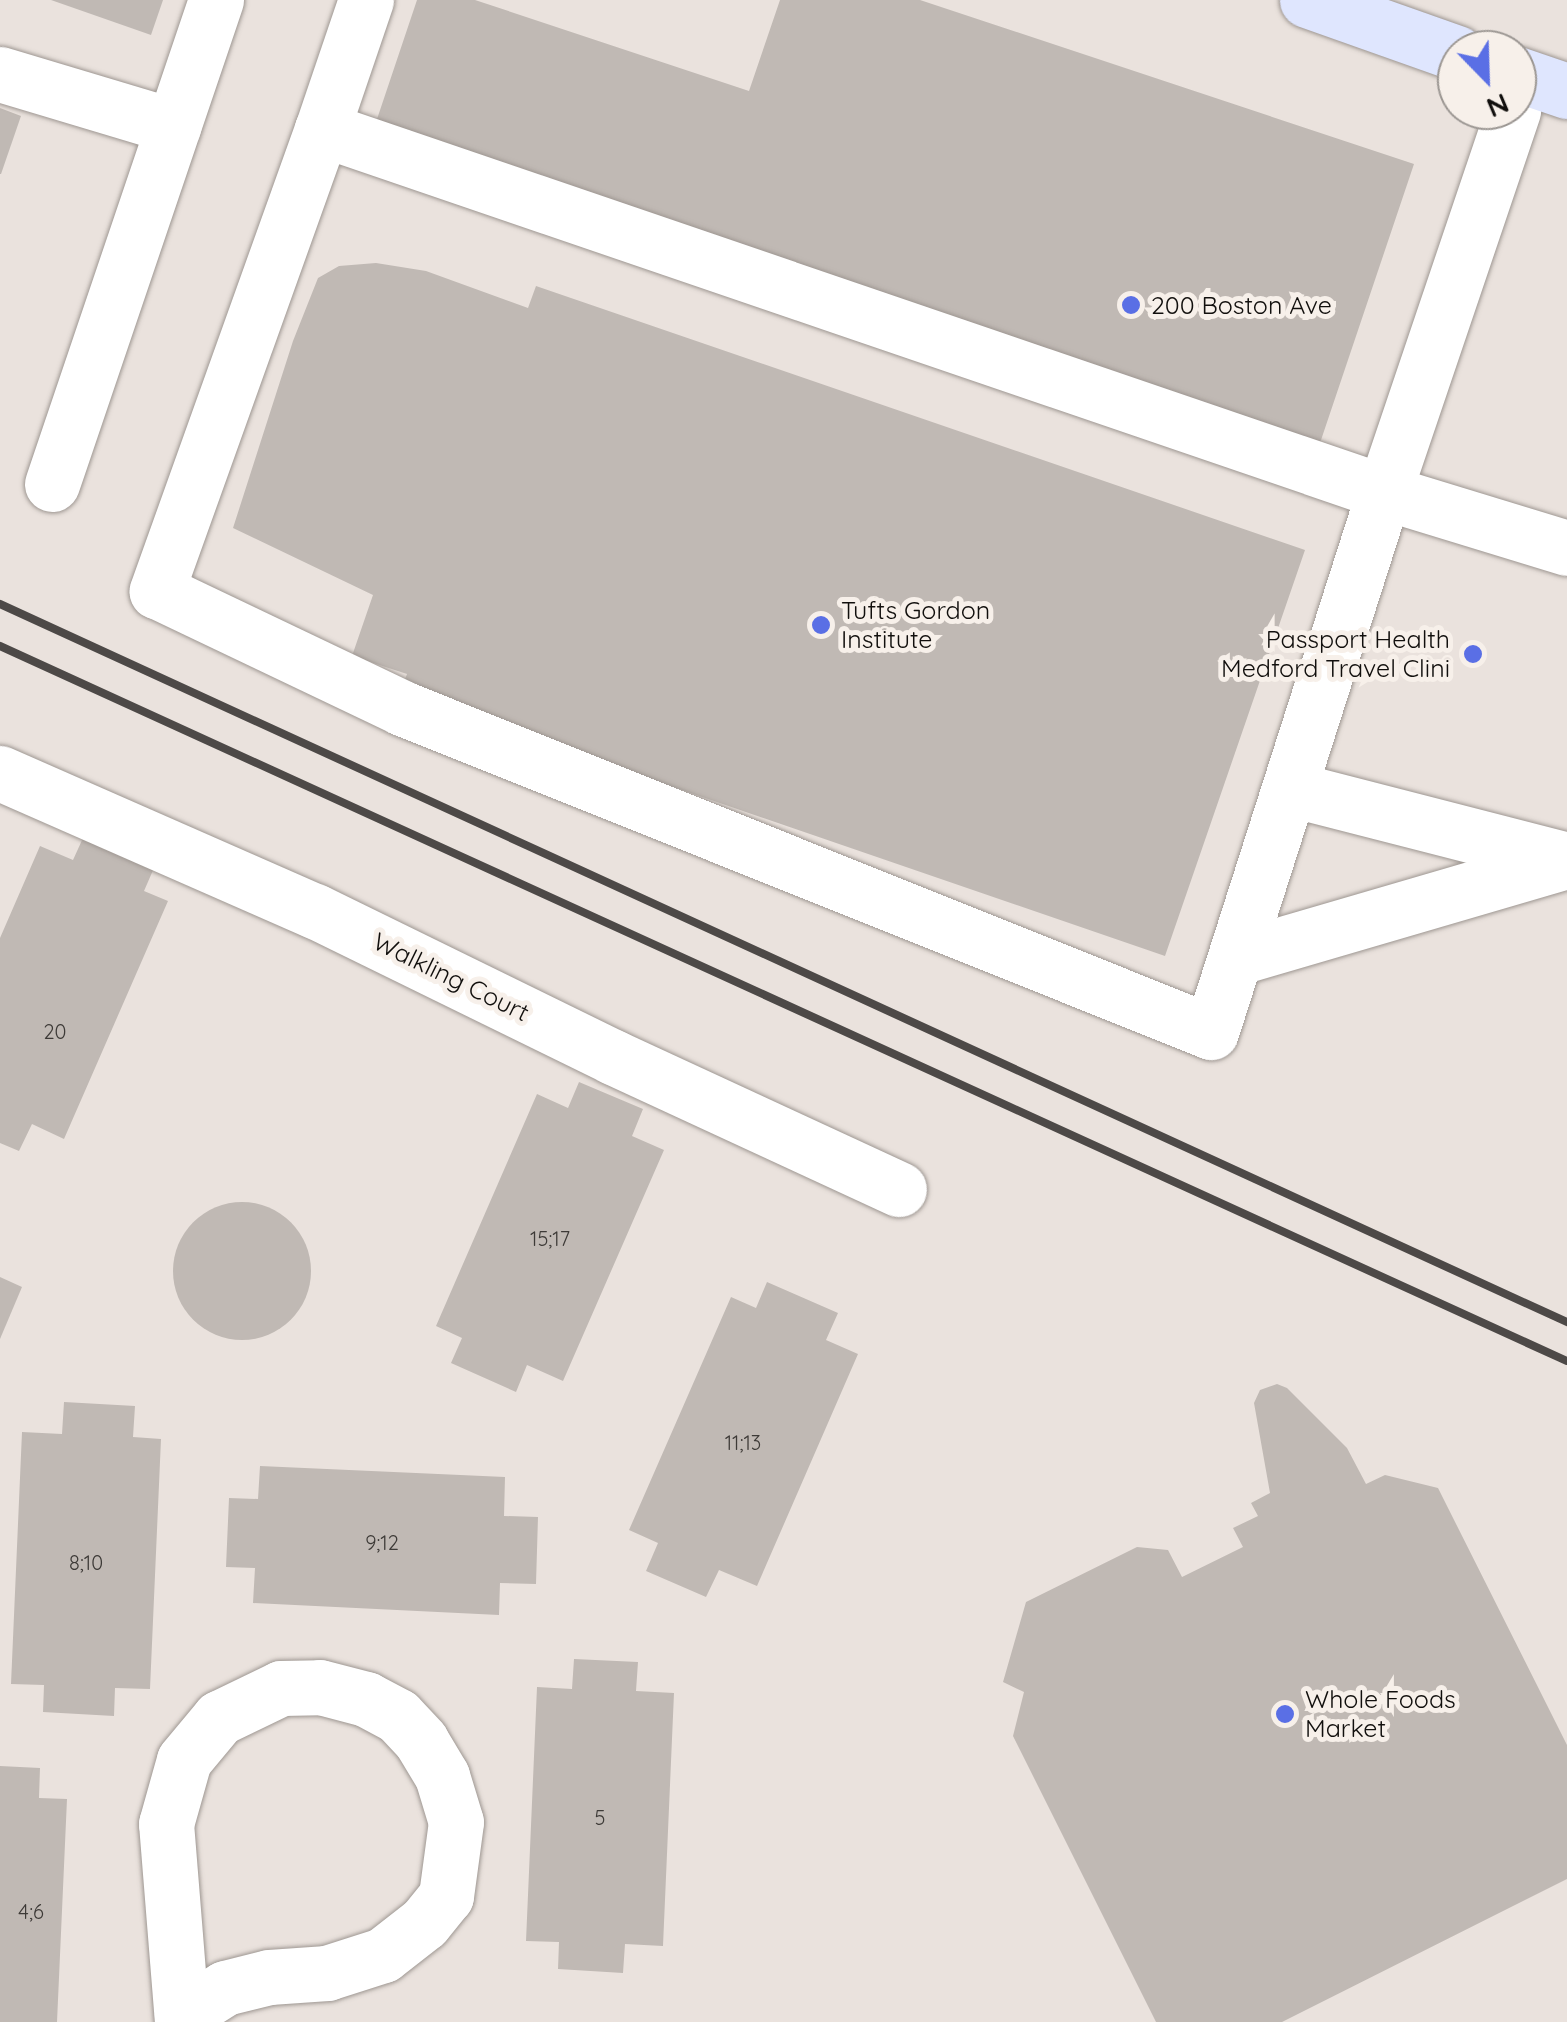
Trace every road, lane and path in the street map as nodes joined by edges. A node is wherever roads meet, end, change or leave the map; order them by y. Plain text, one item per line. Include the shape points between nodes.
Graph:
1 (216, 0) edge
2 (366, 0) edge
3 (1307, 0) edge
4 (1387, 14) edge
5 (1437, 42) edge
6 (0, 74) edge
7 (174, 126) junction
8 (322, 129) junction
9 (1514, 130) edge
10 (52, 484) dead end
11 (1384, 492) junction
12 (1567, 548) edge
13 (0, 773) edge
14 (1291, 790) junction
15 (1567, 860) edge
16 (1235, 958) junction
17 (899, 1189) dead end
18 (182, 2018) edge

1 - 7 street
2 - 8 street
3 - 4 main road
4 - 5 main road
6 - 7 street
7 - 10 street
8 - 11 street
8 - 16 street via 157,591 402,708 1211,1032
9 - 11 street
11 - 12 street
11 - 14 street
13 - 17 street, Walkling Court via 315,911
14 - 15 street
14 - 16 street
15 - 16 street
18 - 18 street via 226,1988 327,1973 383,1954 424,1924 446,1896 456,1822 442,1776 398,1716 320,1686 281,1688 218,1718 184,1760 166,1824

